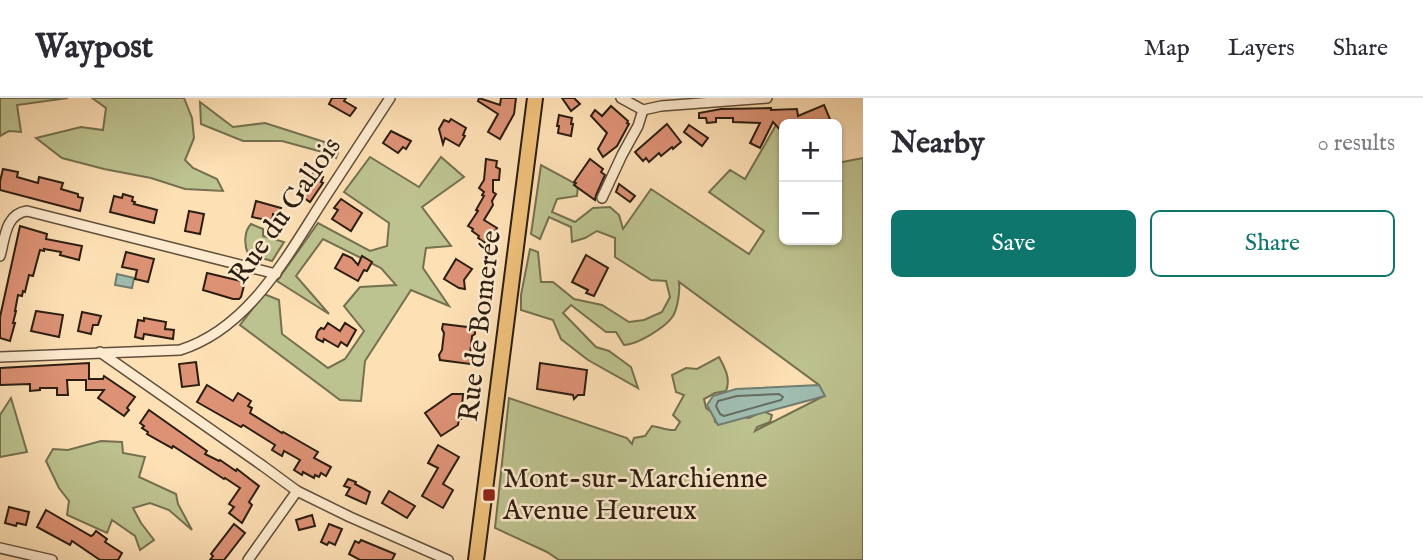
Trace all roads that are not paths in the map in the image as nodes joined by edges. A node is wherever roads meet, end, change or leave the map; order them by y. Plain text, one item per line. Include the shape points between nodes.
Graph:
1 (390, 98) edge
2 (535, 98) edge
3 (621, 98) edge
4 (767, 98) edge
5 (643, 110) junction
6 (602, 198) dead end
7 (0, 256) edge
8 (276, 274) junction
9 (100, 352) junction
10 (0, 357) edge
11 (297, 491) junction
12 (0, 548) edge
13 (52, 560) edge
14 (248, 560) edge
15 (448, 560) edge
16 (476, 560) edge

1 - 8 street, Rue du Gallois
2 - 16 main road, Rue de Bomerée
3 - 5 street
4 - 5 street
5 - 6 street
7 - 8 street via 9,223 19,212 27,211
8 - 9 street, Rue du Gallois via 248,305 198,345 180,350
9 - 10 street, Rue du Gallois
9 - 11 street
11 - 14 street
11 - 15 street
12 - 13 street

